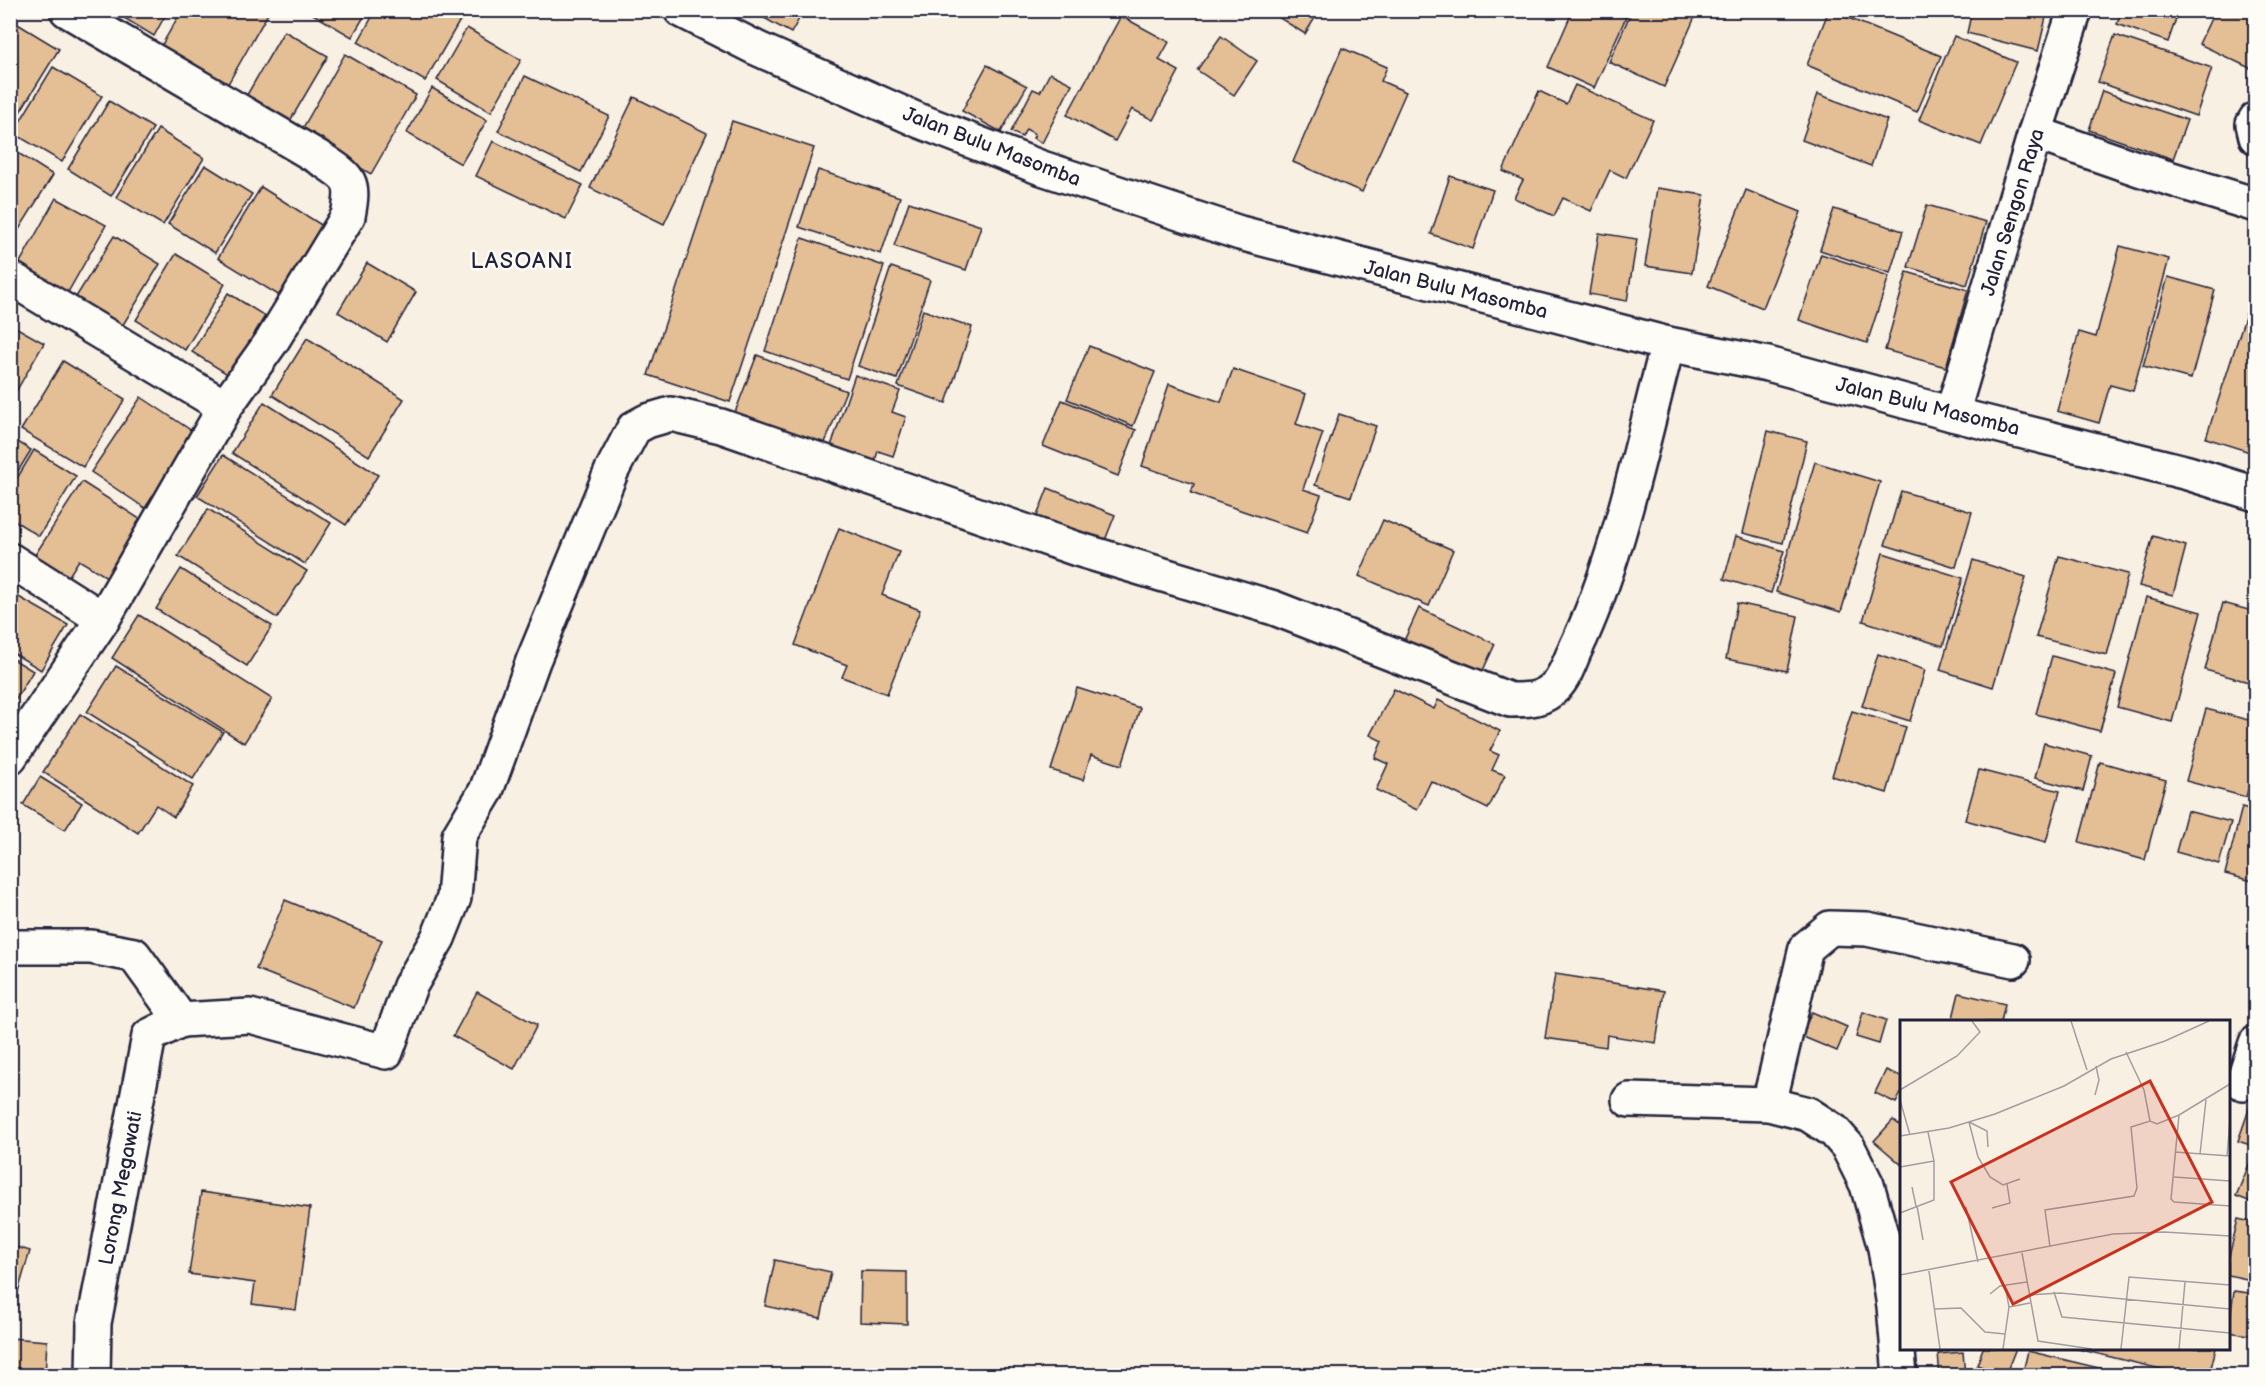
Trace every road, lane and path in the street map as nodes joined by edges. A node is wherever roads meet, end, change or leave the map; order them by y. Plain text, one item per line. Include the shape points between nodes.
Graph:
1 (67, 10) edge
2 (681, 10) edge
3 (2075, 10) edge
4 (2256, 119) edge
5 (2035, 133) junction
6 (2256, 137) edge
7 (2256, 205) edge
8 (10, 278) edge
9 (1668, 344) junction
10 (225, 407) junction
11 (1952, 414) junction
12 (2256, 494) edge
13 (10, 560) edge
14 (103, 619) junction
15 (10, 757) edge
16 (10, 947) edge
17 (2013, 960) dead end
18 (181, 1020) junction
19 (2256, 1043) edge
20 (2243, 1083) dead end
21 (1629, 1100) dead end
22 (1769, 1104) junction
23 (93, 1376) edge
24 (1900, 1376) edge

1 - 10 street via 321,159 349,182 352,195 348,216 272,341
2 - 9 street, Jalan Bulu Masomba via 920,121 1050,170 1240,233
3 - 5 street, Jalan Sengon Raya
4 - 6 street
5 - 7 street
5 - 11 street, Jalan Sengon Raya
8 - 10 street
9 - 11 street, Jalan Bulu Masomba via 1768,364
9 - 18 street via 1613,551 1583,633 1559,684 1545,696 1529,700 1510,700 1274,608 1077,549 721,426 671,414 647,421 634,428 612,470 533,661 486,791 459,836 454,898 438,938 410,986 386,1052 250,1016
10 - 14 street
11 - 12 street, Jalan Bulu Masomba via 2188,473
13 - 14 street
14 - 15 street
16 - 18 street via 91,947 134,955
17 - 22 street via 1866,929 1830,928 1806,948
18 - 23 street, Lorong Megawati via 149,1036 94,1323
19 - 20 street
21 - 22 street
22 - 24 street via 1808,1114 1834,1131 1848,1147 1867,1185 1885,1248

